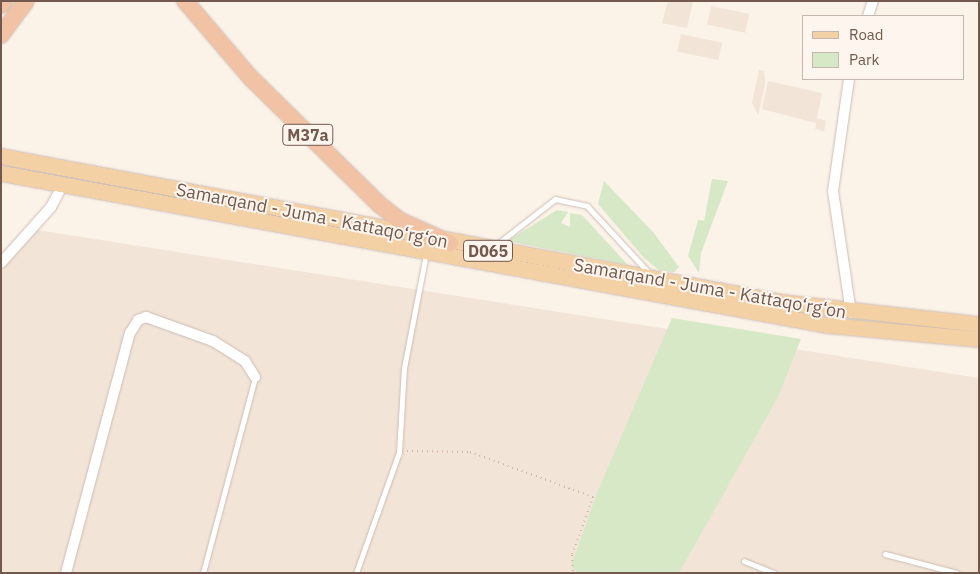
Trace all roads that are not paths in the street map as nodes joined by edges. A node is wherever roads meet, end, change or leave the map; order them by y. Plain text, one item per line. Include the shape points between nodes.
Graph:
1 (4, 1) edge
2 (26, 1) edge
3 (185, 1) edge
4 (873, 1) edge
5 (1, 5) edge
6 (868, 15) edge
7 (1, 34) edge
8 (848, 80) edge
9 (1, 156) edge
10 (1, 173) edge
11 (63, 184) junction
12 (450, 244) junction
13 (488, 251) junction
14 (427, 253) junction
15 (1, 263) edge
16 (657, 280) junction
17 (851, 313) junction
18 (979, 324) edge
19 (979, 339) edge
20 (255, 377) joint
21 (885, 554) dead end
22 (744, 561) dead end
23 (66, 573) edge
24 (203, 573) edge
25 (356, 573) edge
26 (774, 573) edge
27 (957, 573) edge

1 - 5 highway
2 - 7 highway
3 - 12 highway, M37a via 250,77 380,205 399,220
4 - 6 street
8 - 17 street via 833,191
9 - 12 main road, Samarqand - Juma - Kattaqo‘rg‘on / D065
10 - 11 main road, Samarqand - Juma - Kattaqo‘rg‘on / D065
11 - 14 main road, Samarqand - Juma - Kattaqo‘rg‘on / D065
11 - 15 street via 51,207
12 - 13 main road, Samarqand - Juma - Kattaqo‘rg‘on / D065
13 - 16 main road, Samarqand - Juma - Kattaqo‘rg‘on / D065
13 - 16 lane via 555,200 587,206
14 - 19 main road, Samarqand - Juma - Kattaqo‘rg‘on / D065 via 827,325
14 - 25 lane via 404,368 399,452
16 - 17 main road, Samarqand - Juma - Kattaqo‘rg‘on / D065
17 - 18 main road, Samarqand - Juma - Kattaqo‘rg‘on / D065
20 - 23 street via 245,361 213,341 146,317 138,320 130,334
20 - 24 lane
21 - 27 lane
22 - 26 lane

